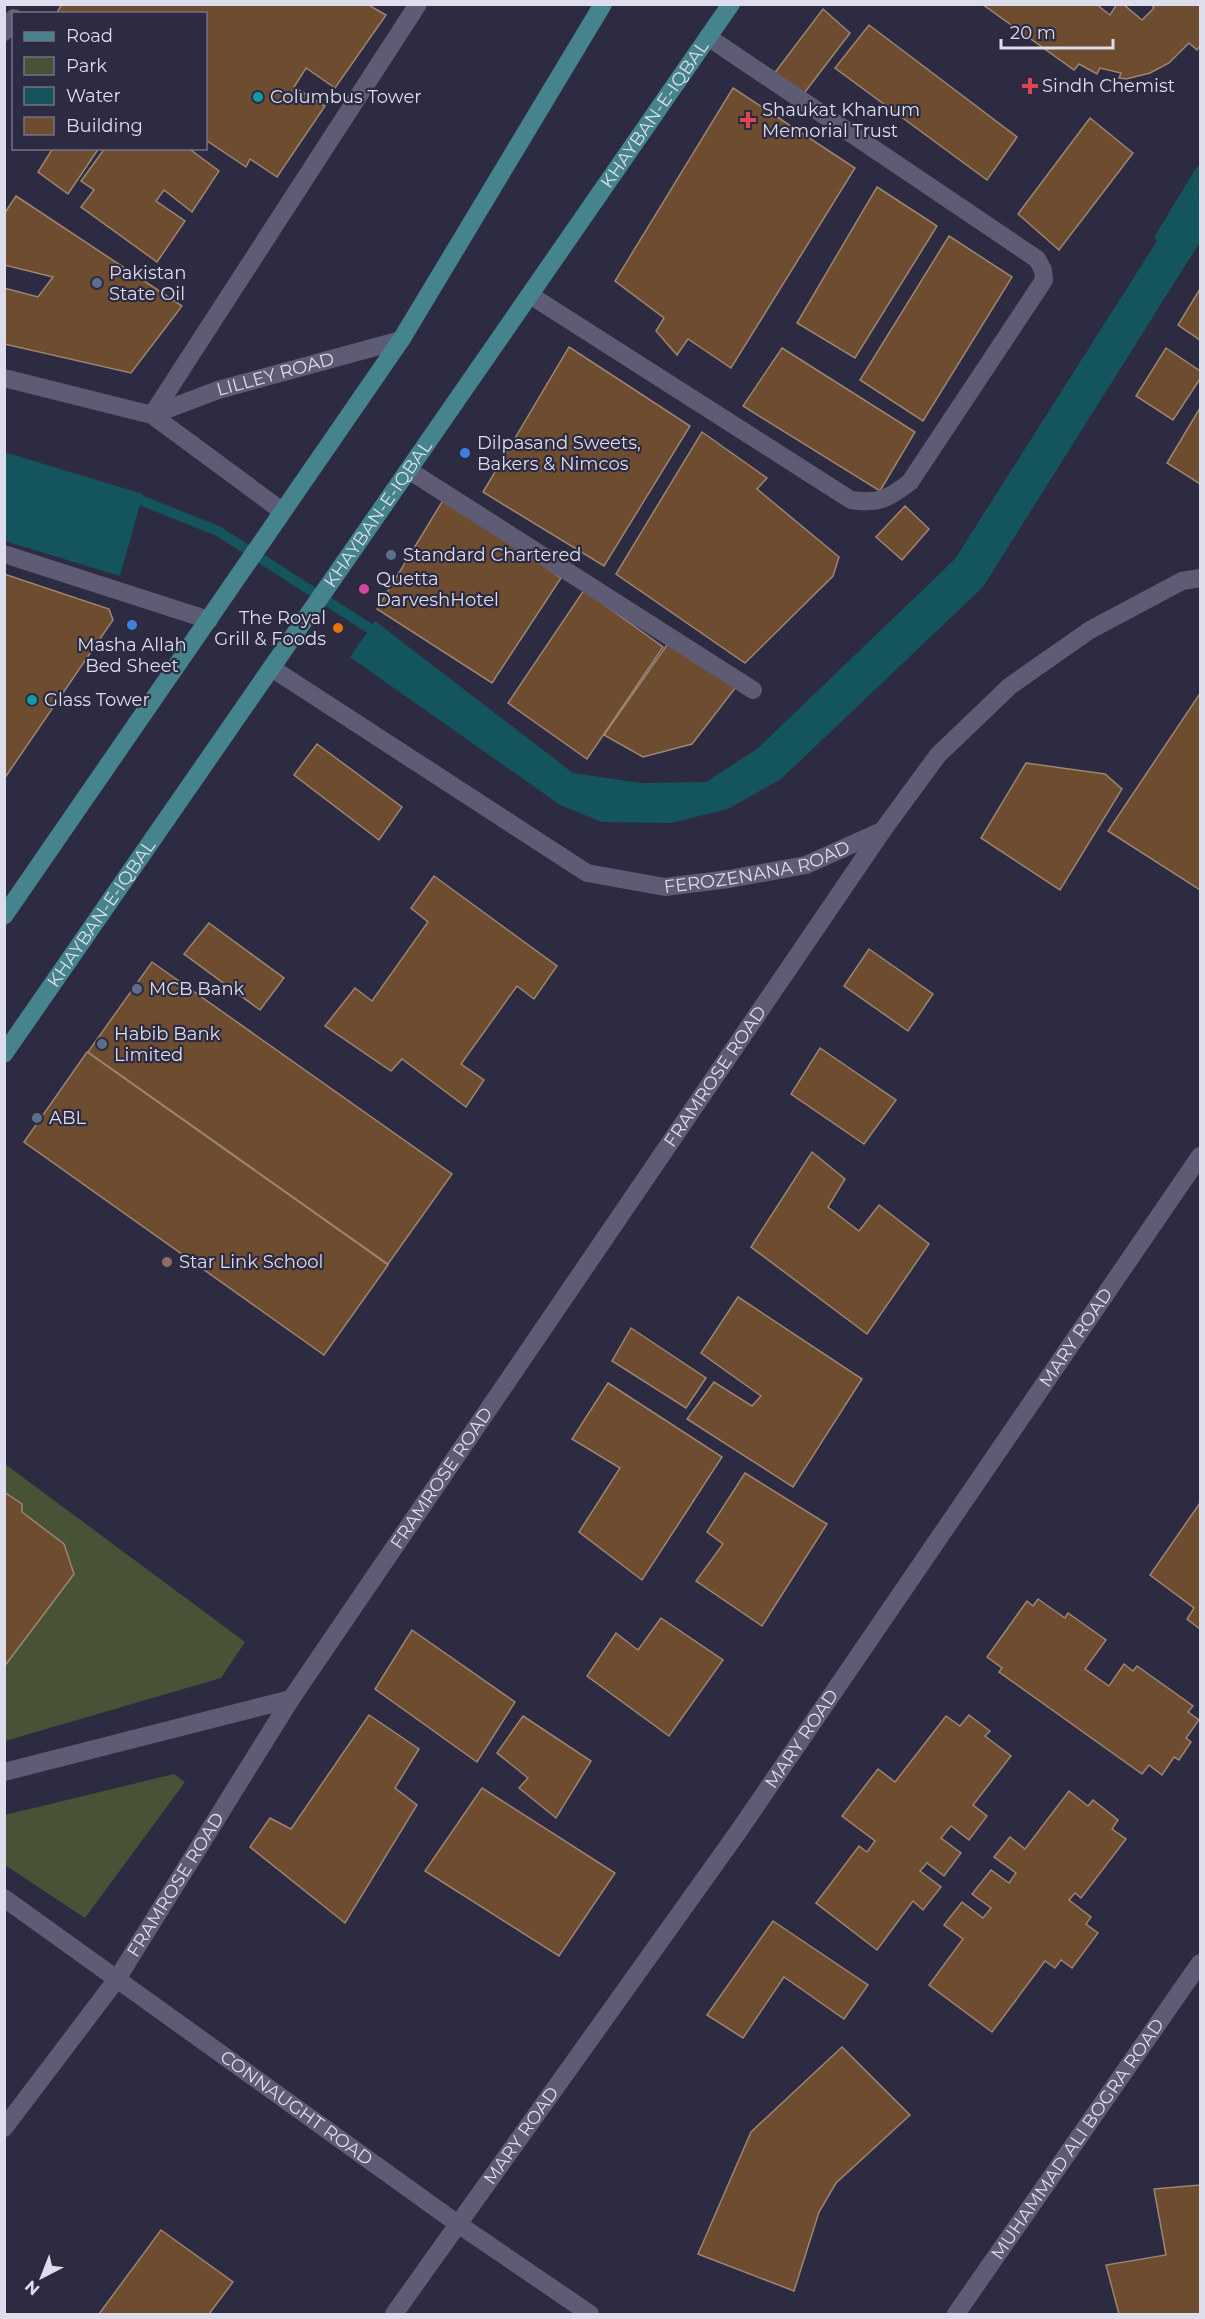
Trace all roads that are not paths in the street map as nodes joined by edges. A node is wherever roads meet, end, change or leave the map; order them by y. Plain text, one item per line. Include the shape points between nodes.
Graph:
1 (418, 4) edge
2 (603, 4) edge
3 (730, 4) edge
4 (708, 37) junction
5 (530, 296) junction
6 (401, 340) junction
7 (4, 378) edge
8 (152, 415) junction
9 (410, 471) junction
10 (282, 511) junction
11 (4, 554) edge
12 (1200, 578) edge
13 (209, 620) junction
14 (273, 669) junction
15 (753, 690) dead end
16 (883, 830) junction
17 (4, 916) edge
18 (4, 1054) edge
19 (1200, 1156) edge
20 (291, 1699) junction
21 (4, 1772) edge
22 (4, 1898) edge
23 (1200, 1963) edge
24 (117, 1979) junction
25 (4, 2128) edge
26 (458, 2224) junction
27 (394, 2314) edge
28 (590, 2314) edge
29 (956, 2314) edge

1 - 8 street
2 - 6 main road
3 - 4 main road, KHAYBAN-E-IQBAL
4 - 5 main road, KHAYBAN-E-IQBAL
4 - 5 street via 1037,259 1043,270 1044,280 910,482 892,496 871,503 850,500
5 - 9 main road, KHAYBAN-E-IQBAL
6 - 8 street, LILLEY ROAD via 218,390
6 - 10 main road
7 - 8 street
8 - 10 street
9 - 14 main road, KHAYBAN-E-IQBAL
9 - 15 street
10 - 13 main road
11 - 13 street
12 - 16 street, FEROZENANA ROAD via 1182,581 1090,630 1010,686 938,755
13 - 17 main road
14 - 16 street, FEROZENANA ROAD via 587,873 665,887 729,879 806,865
14 - 18 main road, KHAYBAN-E-IQBAL
16 - 20 street, FRAMROSE ROAD
19 - 26 street, MARY ROAD via 738,1832
20 - 21 street
20 - 24 street, FRAMROSE ROAD
22 - 24 street, CONNAUGHT ROAD
23 - 29 street, MUHAMMAD ALI BOGRA ROAD
24 - 25 street, FRAMROSE ROAD
24 - 26 street, CONNAUGHT ROAD
26 - 27 street, MARY ROAD
26 - 28 street, CONNAUGHT ROAD

